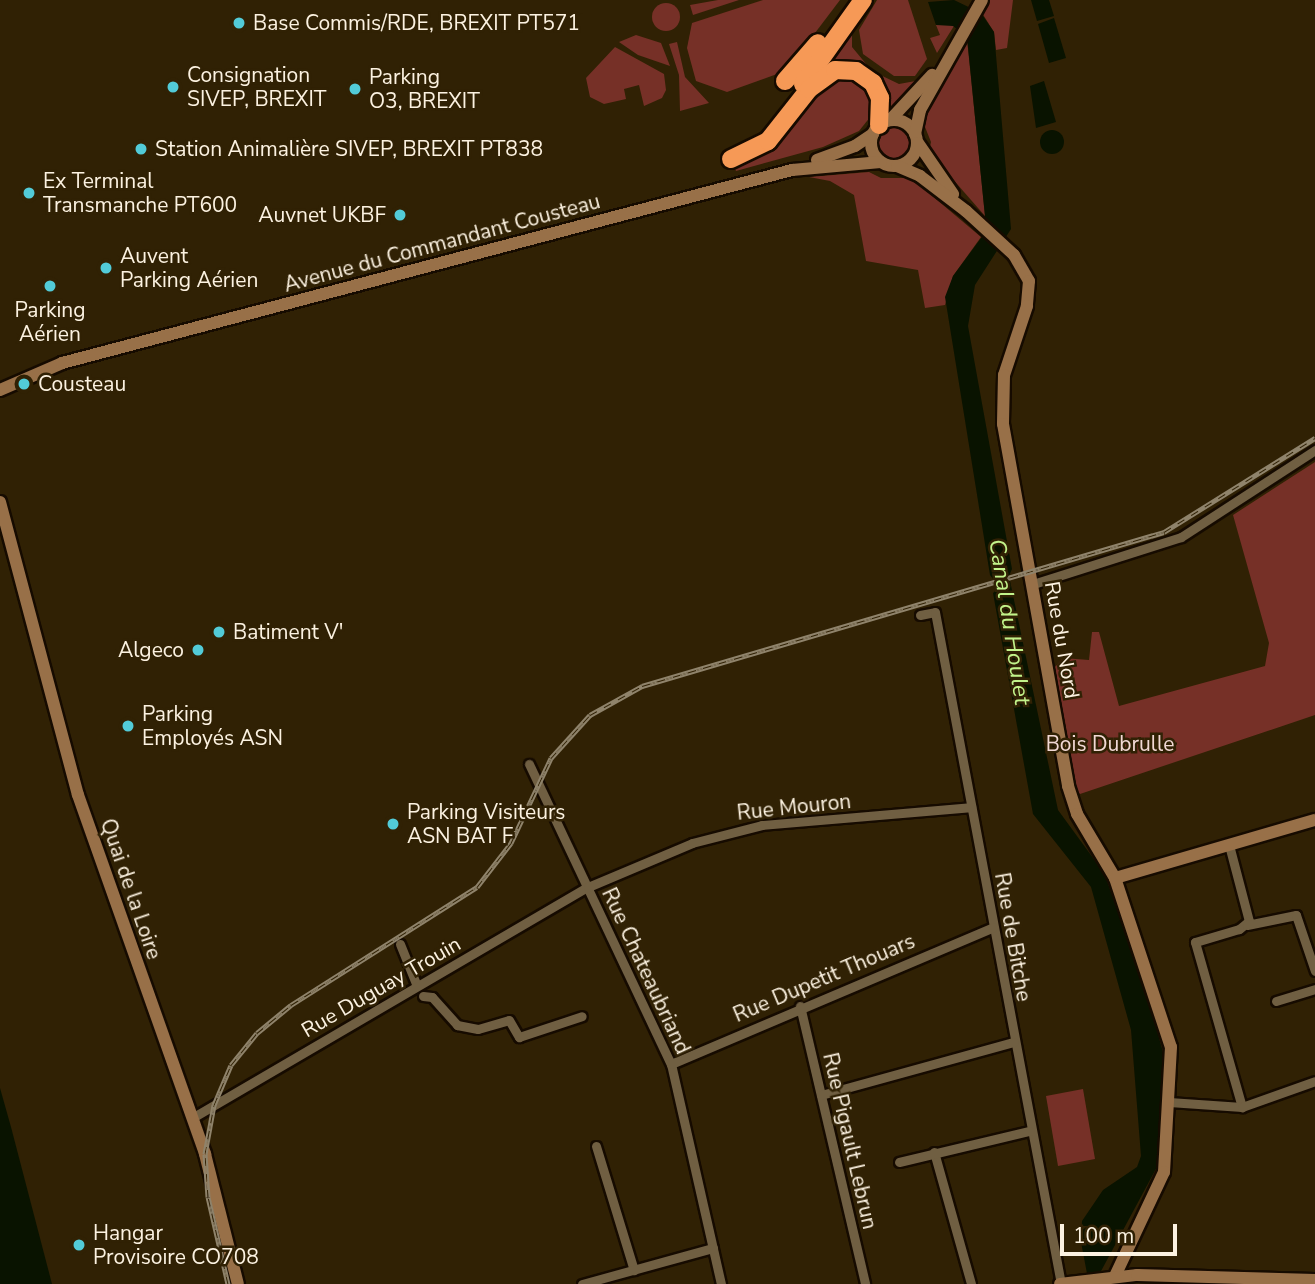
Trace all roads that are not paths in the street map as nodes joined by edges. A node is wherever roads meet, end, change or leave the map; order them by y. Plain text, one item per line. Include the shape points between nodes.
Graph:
1 (849, 0) edge
2 (863, 0) edge
3 (982, 0) edge
4 (959, 37) junction
5 (785, 81) dead end
6 (881, 126) junction
7 (916, 137) junction
8 (881, 162) junction
9 (897, 166) junction
10 (792, 170) junction
11 (966, 211) junction
12 (62, 363) junction
13 (0, 379) edge
14 (0, 390) edge
15 (1315, 450) edge
16 (0, 502) edge
17 (1032, 584) junction
18 (920, 615) dead end
19 (529, 764) dead end
20 (971, 807) junction
21 (1315, 820) edge
22 (1229, 845) junction
23 (1115, 878) junction
24 (589, 887) junction
25 (1247, 925) junction
26 (993, 927) junction
27 (400, 944) dead end
28 (1315, 971) edge
29 (417, 986) junction
30 (1315, 989) edge
31 (423, 996) dead end
32 (1276, 1000) dead end
33 (800, 1006) junction
34 (582, 1016) dead end
35 (1014, 1042) junction
36 (671, 1064) junction
37 (1315, 1081) edge
38 (821, 1095) junction
39 (1169, 1102) junction
40 (1242, 1107) junction
41 (191, 1118) junction
42 (1030, 1131) junction
43 (596, 1146) dead end
44 (934, 1152) junction
45 (900, 1162) dead end
46 (713, 1248) junction
47 (634, 1270) junction
48 (1111, 1279) edge
49 (1315, 1280) edge
50 (1293, 1282) edge
51 (238, 1284) edge
52 (582, 1284) edge
53 (722, 1284) edge
54 (866, 1284) edge
55 (971, 1284) edge
56 (1060, 1284) edge

1 - 5 highway
2 - 6 highway via 771,128 731,159 768,141 812,86 835,70 856,71 873,83 880,98
3 - 4 street, Avenue du Commandant Cousteau
4 - 6 street, Avenue du Commandant Cousteau via 911,102
4 - 7 street, Avenue du Commandant Cousteau via 920,110
6 - 7 street via 905,122
6 - 8 street via 872,150
6 - 10 street, Avenue du Commandant Cousteau via 851,148
7 - 9 street via 912,157
7 - 11 street, Rue du Nord via 927,162
8 - 9 street
8 - 10 street, Avenue du Commandant Cousteau
9 - 11 street, Rue du Nord via 920,176
10 - 12 street, Avenue du Commandant Cousteau
11 - 17 street, Rue du Nord via 1010,251 1026,272 1030,294 1006,368 1003,424
12 - 13 street, Avenue du Commandant Cousteau
12 - 14 street, Avenue du Commandant Cousteau
15 - 17 street via 1181,537
16 - 41 street, Quai de la Loire via 78,795
17 - 23 street, Rue du Nord via 1070,795
18 - 20 street, Rue de Bitche via 935,612
19 - 24 street, Rue Chateaubriand
20 - 24 street, Rue Mouron via 742,828 692,843
20 - 26 street, Rue de Bitche
21 - 22 street
22 - 23 street
22 - 25 street via 1248,912
23 - 39 street, Rue du Nord via 1168,1028
24 - 29 street, Rue Duguay Trouin
24 - 36 street, Rue Chateaubriand
25 - 28 street via 1296,915
25 - 40 street via 1195,942
26 - 33 street, Rue Dupetit Thouars
26 - 35 street, Rue de Bitche
27 - 29 street
29 - 41 street, Rue Duguay Trouin
30 - 32 street
31 - 34 street via 432,997 457,1025 478,1029 509,1020 519,1037
33 - 36 street, Rue Dupetit Thouars
33 - 38 street, Rue Pigault Lebrun
35 - 38 street
35 - 42 street, Rue de Bitche
36 - 46 street, Rue Chateaubriand
37 - 40 street
38 - 54 street, Rue Pigault Lebrun
39 - 40 street
39 - 48 street, Rue du Nord via 1162,1180
41 - 51 street, Quai de la Loire via 216,1191
42 - 44 street
42 - 56 street, Rue de Bitche
43 - 47 street
44 - 45 street
44 - 55 street
46 - 47 street
46 - 53 street, Rue Chateaubriand
47 - 52 street
48 - 50 street
48 - 56 street
49 - 50 street

